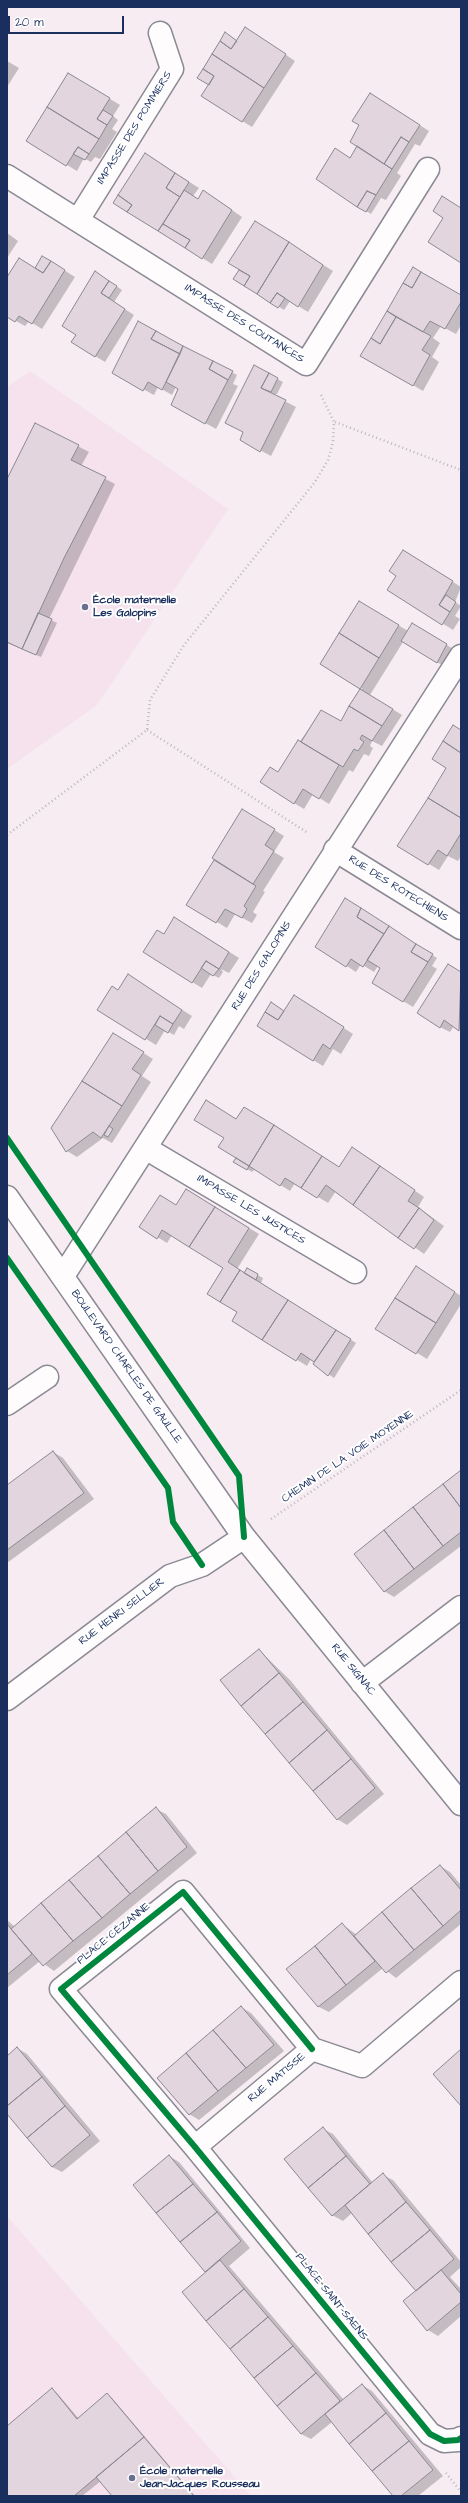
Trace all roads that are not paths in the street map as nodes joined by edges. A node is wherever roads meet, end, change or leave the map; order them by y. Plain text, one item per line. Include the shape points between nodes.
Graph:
1 (160, 33) dead end
2 (428, 169) dead end
3 (7, 176) edge
4 (78, 220) junction
5 (461, 656) edge
6 (335, 850) junction
7 (461, 928) edge
8 (147, 1149) junction
9 (7, 1197) edge
10 (355, 1272) dead end
11 (63, 1276) junction
12 (47, 1377) dead end
13 (7, 1404) edge
14 (244, 1537) junction
15 (461, 1607) edge
16 (362, 1683) junction
17 (7, 1699) edge
18 (461, 1804) edge
19 (461, 1982) edge
20 (312, 2049) junction
21 (195, 2147) junction
22 (461, 2438) edge

1 - 4 street, IMPASSE DES POMMIERS via 172,69
2 - 4 street, IMPASSE DES COUTANCES via 306,364
3 - 4 street, IMPASSE DES COUTANCES
5 - 6 street, RUE DES GALOPINS
6 - 7 street, RUE DES ROTECHIENS
6 - 8 street, RUE DES GALOPINS
8 - 10 street, IMPASSE LES JUSTICES
8 - 11 street, RUE DES GALOPINS
9 - 11 street, BOULEVARD CHARLES DE GAULLE
11 - 14 street, BOULEVARD CHARLES DE GAULLE
12 - 13 street
14 - 16 street, RUE SIGNAC
14 - 17 street, RUE HENRI SELLIER via 202,1565 170,1576
15 - 16 street
16 - 18 street, RUE SIGNAC
19 - 20 street, RUE MATISSE via 362,2066
20 - 21 street, RUE MATISSE
20 - 21 street, PLACE CÉZANNE via 183,1892 61,1990
21 - 22 street, PLACE SAINT-SAENS via 430,2434 444,2441

